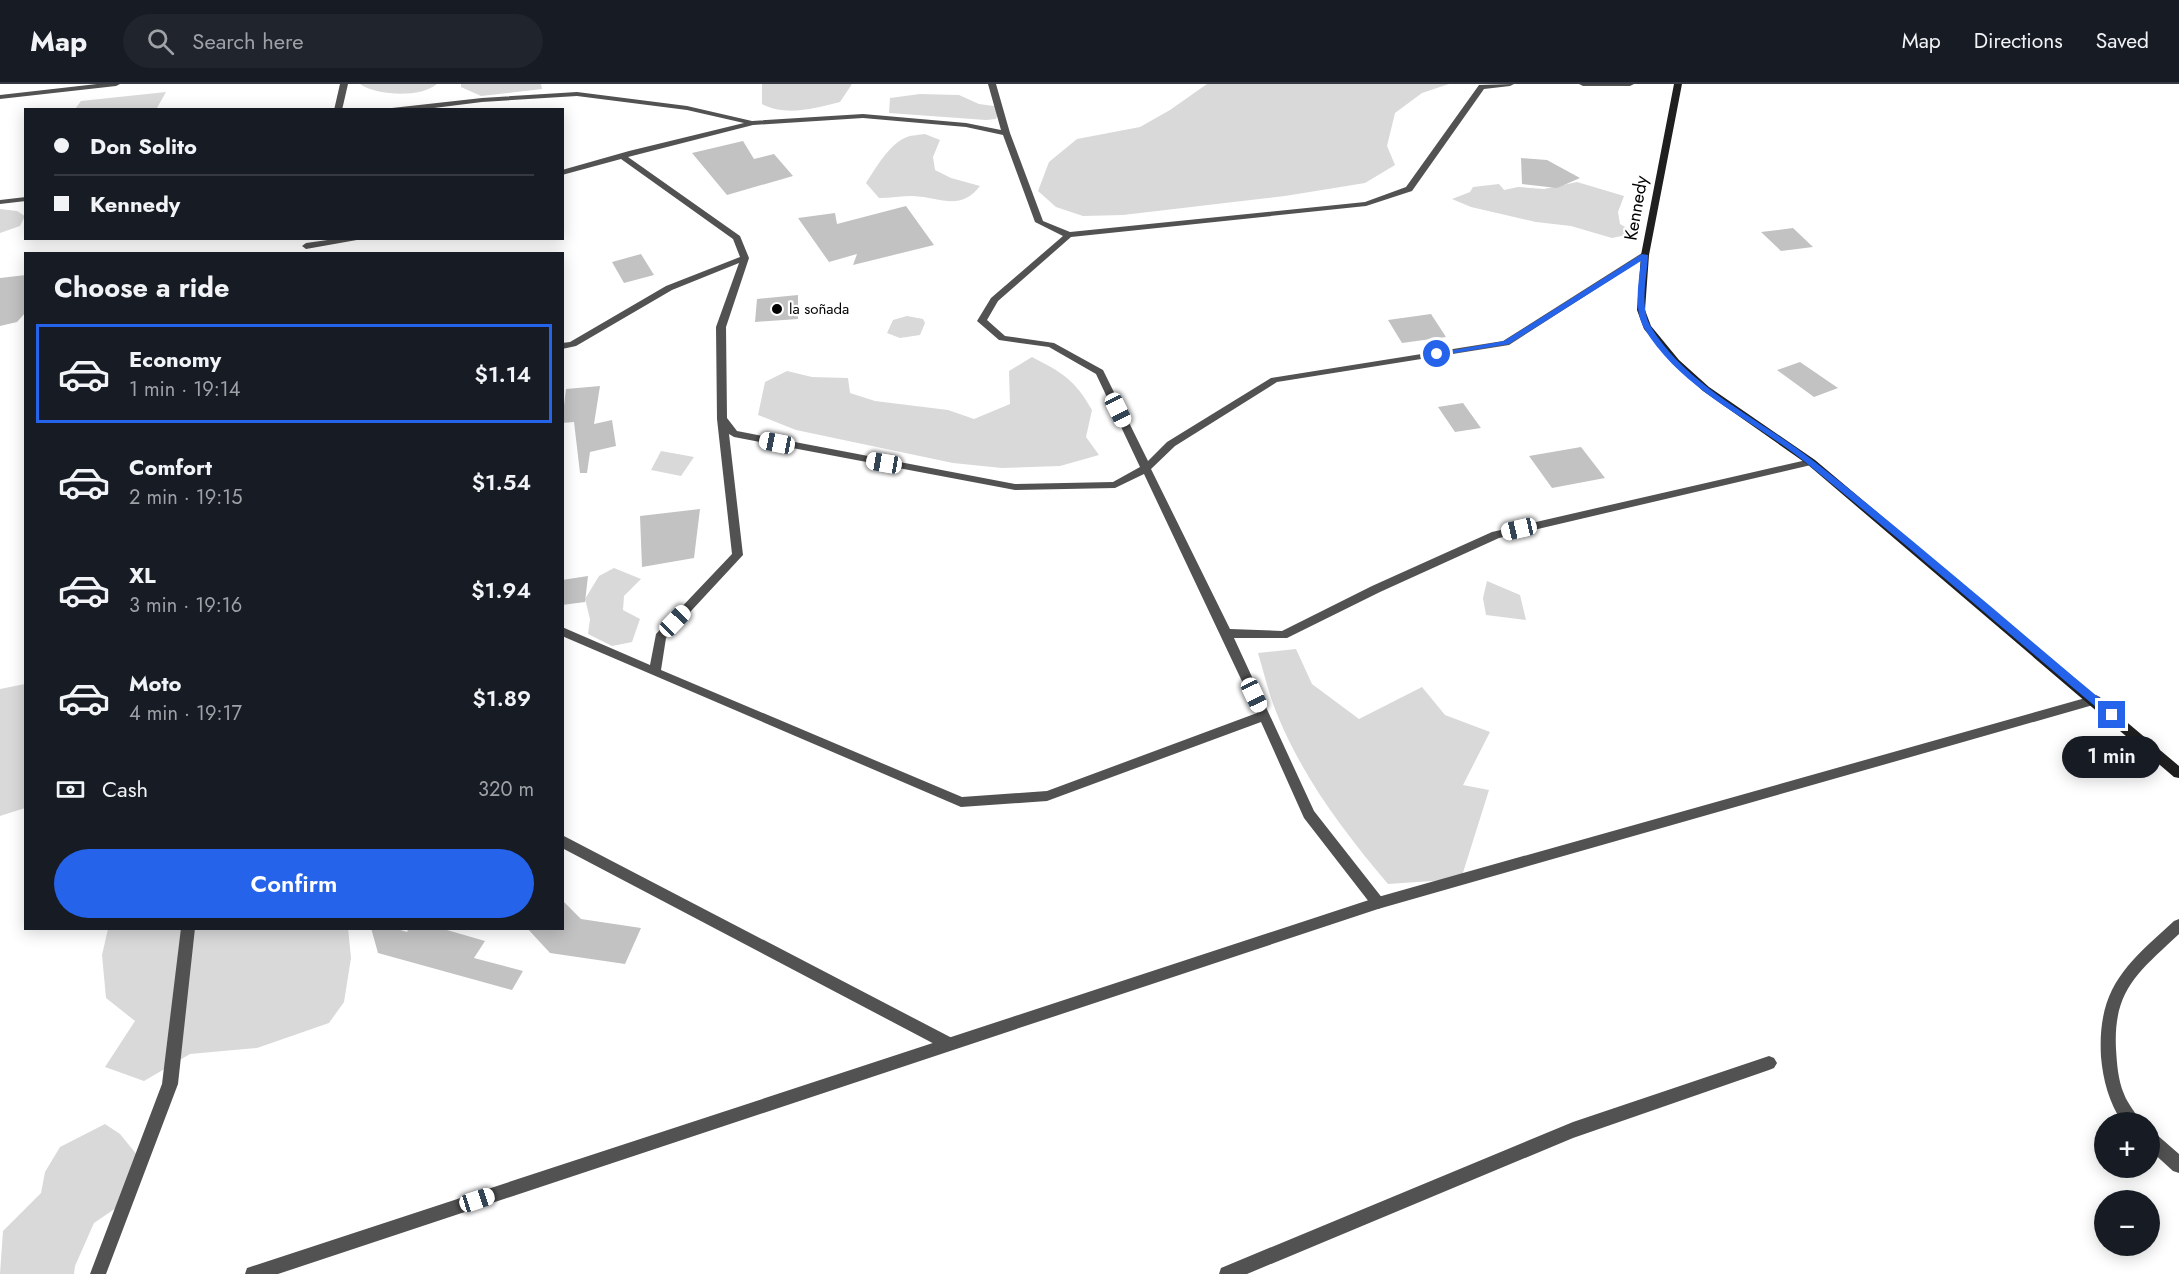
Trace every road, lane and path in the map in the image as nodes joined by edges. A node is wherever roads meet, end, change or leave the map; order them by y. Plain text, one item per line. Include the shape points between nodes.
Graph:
1 (116, 84) edge
2 (344, 84) edge
3 (992, 84) edge
4 (1510, 84) edge
5 (1583, 84) edge
6 (1630, 84) edge
7 (1677, 84) edge
8 (0, 97) edge
9 (338, 108) edge
10 (412, 108) edge
11 (753, 123) junction
12 (1006, 134) junction
13 (622, 156) junction
14 (564, 172) edge
15 (24, 199) edge
16 (0, 202) edge
17 (1069, 235) junction
18 (350, 240) edge
19 (306, 246) edge
20 (1645, 255) junction
21 (745, 258) junction
22 (564, 346) edge
23 (722, 418) junction
24 (1811, 462) junction
25 (1146, 468) junction
26 (564, 632) edge
27 (1226, 633) junction
28 (655, 672) junction
29 (2096, 700) junction
30 (1263, 716) junction
31 (2179, 773) edge
32 (564, 842) edge
33 (1378, 903) junction
34 (2179, 925) edge
35 (188, 930) edge
36 (947, 1043) junction
37 (1769, 1063) dead end
38 (2124, 1112) edge
39 (2160, 1149) edge
40 (2179, 1165) edge
41 (98, 1274) edge
42 (253, 1274) edge
43 (1227, 1274) edge

1 - 8 street
2 - 9 street
3 - 12 street
4 - 17 street via 1482,87 1409,189 1366,204
5 - 6 street
7 - 20 main road, Kennedy
10 - 11 street via 577,94 687,108
11 - 12 street via 863,116 966,125
11 - 13 street
12 - 17 street via 1040,222
13 - 14 street
13 - 21 street via 737,238
15 - 16 street
17 - 25 street via 994,300 982,321 1002,338 1051,345 1100,372
18 - 19 street
20 - 24 main road, Kennedy via 1641,310 1647,327 1676,362 1706,389
20 - 25 street via 1506,343 1274,380 1171,444
21 - 22 street via 669,288
21 - 23 street via 721,327
23 - 25 street via 734,434 1015,487 1115,485
23 - 28 street via 738,555 660,637
24 - 27 street via 1496,535 1283,635
24 - 29 main road, Kennedy
25 - 27 street
26 - 28 street
27 - 30 street
28 - 30 street via 961,802 1047,796
29 - 31 main road, Kennedy
29 - 33 street
30 - 33 street via 1309,814
32 - 36 street
33 - 36 street
34 - 38 street via 2128,976 2113,1003 2108,1039 2111,1082
35 - 41 street via 170,1084
36 - 42 street
37 - 43 street via 1573,1130
39 - 40 street

